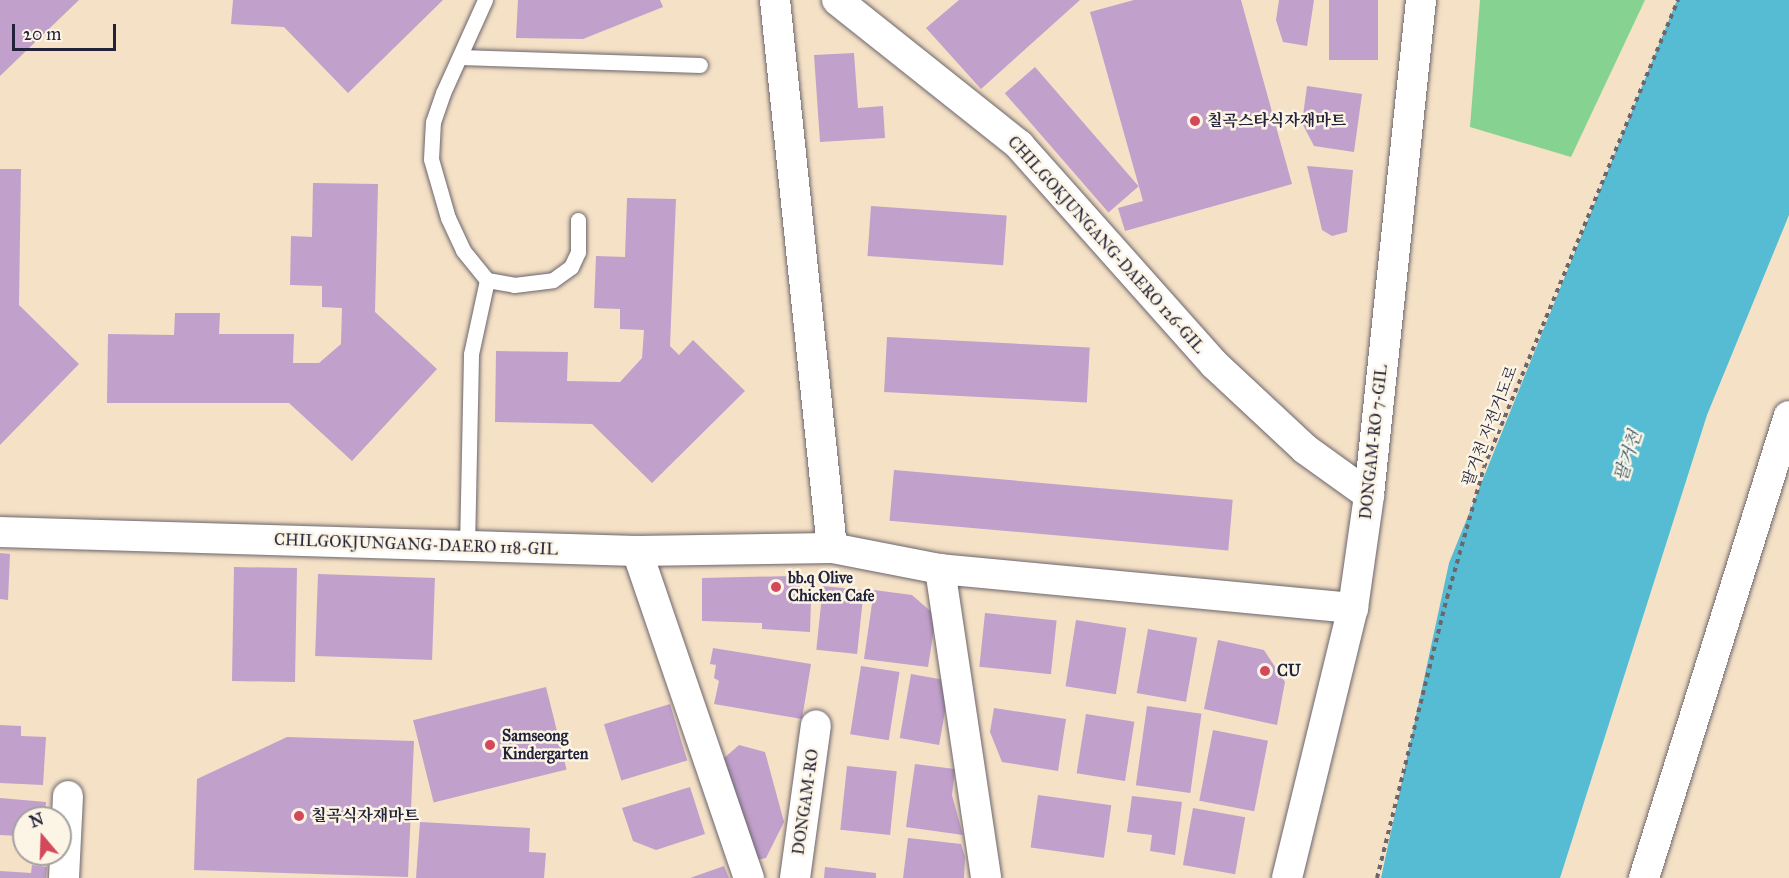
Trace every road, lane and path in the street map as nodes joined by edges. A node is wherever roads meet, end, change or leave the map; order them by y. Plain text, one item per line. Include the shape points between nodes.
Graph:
1 (485, 0) edge
2 (775, 0) edge
3 (837, 0) edge
4 (1421, 0) edge
5 (1678, 0) edge
6 (460, 57) junction
7 (700, 65) dead end
8 (578, 220) dead end
9 (487, 280) junction
10 (1789, 416) edge
11 (1369, 495) junction
12 (0, 532) edge
13 (467, 547) junction
14 (832, 548) junction
15 (637, 550) junction
16 (940, 569) junction
17 (1353, 608) junction
18 (816, 725) dead end
19 (68, 796) dead end
20 (64, 878) edge
21 (749, 878) edge
22 (795, 878) edge
23 (986, 878) edge
24 (1287, 878) edge
25 (1377, 878) edge
26 (1644, 878) edge

1 - 6 lane
2 - 14 street
3 - 11 street, CHILGOKJUNGANG-DAERO 126-GIL via 1019,145 1214,364 1305,449
4 - 11 street, DONGAM-RO 7-GIL
5 - 25 path, 팔거천 자전거도로 via 1484,467
6 - 7 lane
6 - 9 lane via 433,122 431,159 463,250
8 - 9 lane via 578,252 571,267 553,280 514,285
9 - 13 lane via 471,354
10 - 26 street
11 - 17 street, DONGAM-RO 7-GIL
12 - 13 street, CHILGOKJUNGANG-DAERO 118-GIL
13 - 15 street, CHILGOKJUNGANG-DAERO 118-GIL
14 - 15 street, CHILGOKJUNGANG-DAERO 118-GIL
14 - 16 street, CHILGOKJUNGANG-DAERO 118-GIL
15 - 21 street
16 - 17 street, CHILGOKJUNGANG-DAERO 118-GIL
16 - 23 street
17 - 24 street, DONGAM-RO 7-GIL
18 - 22 street, DONGAM-RO
19 - 20 street

